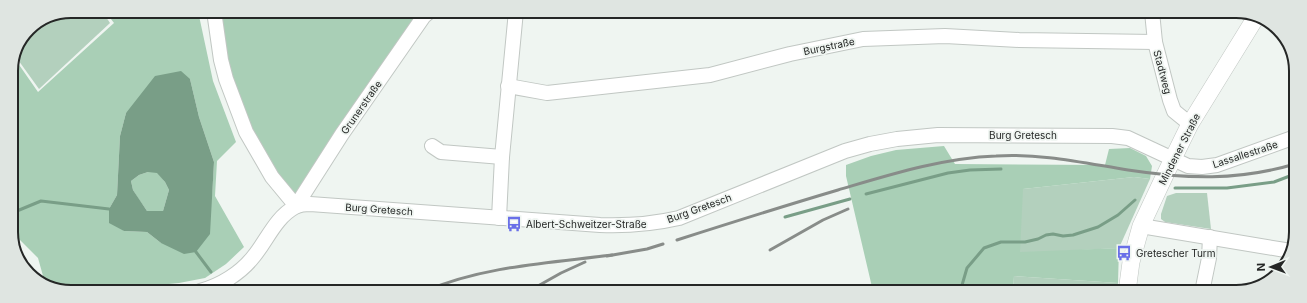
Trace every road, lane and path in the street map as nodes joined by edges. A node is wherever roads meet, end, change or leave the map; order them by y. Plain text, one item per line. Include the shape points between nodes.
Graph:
1 (215, 18) edge
2 (423, 18) edge
3 (515, 18) edge
4 (1153, 18) edge
5 (1253, 21) edge
6 (1155, 42) junction
7 (508, 86) junction
8 (1190, 124) junction
9 (1289, 139) edge
10 (432, 146) dead end
11 (502, 157) junction
12 (1173, 159) junction
13 (296, 206) junction
14 (499, 218) junction
15 (1141, 226) junction
16 (1210, 237) junction
17 (1286, 249) edge
18 (216, 285) edge
19 (1128, 285) edge
20 (1203, 285) edge

1 - 13 street via 226,79 246,132 272,177
2 - 13 street, Grunerstraße via 342,134
3 - 7 street
4 - 6 street, Stadtweg
5 - 8 main road, Mindener Straße
6 - 7 street, Burgstraße via 945,36 863,39 790,54 710,75 546,93
6 - 8 street, Stadtweg via 1174,111
7 - 11 street
8 - 12 main road, Mindener Straße
9 - 12 street, Lassallestraße via 1216,166 1188,166
10 - 11 street via 441,152
11 - 14 street
12 - 14 street, Burg Gretesch via 1128,138 1112,136 938,135 897,139 845,151 666,221 626,226
12 - 15 main road, Mindener Straße
13 - 14 street, Burg Gretesch via 310,204
13 - 18 street via 282,216 253,258 233,276
15 - 16 street
15 - 19 main road, Mindener Straße
16 - 17 street
16 - 20 street

